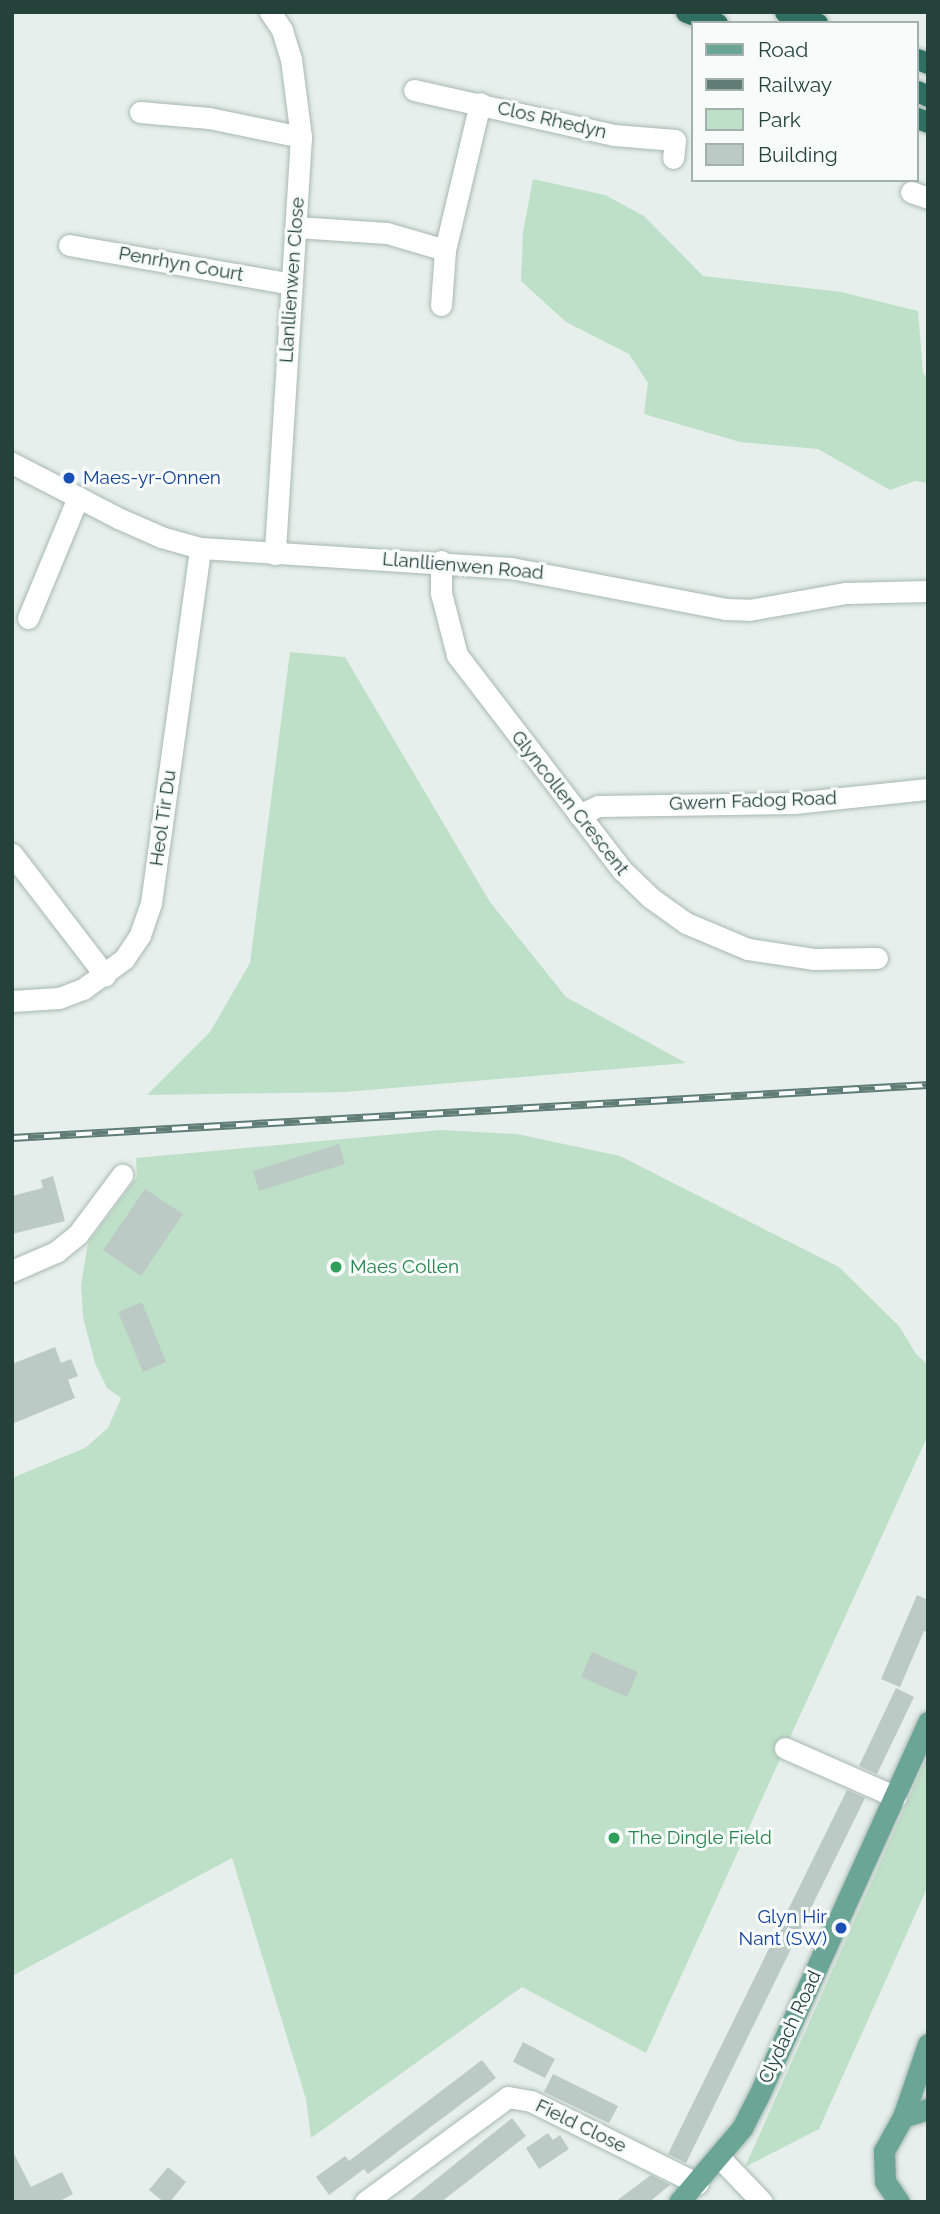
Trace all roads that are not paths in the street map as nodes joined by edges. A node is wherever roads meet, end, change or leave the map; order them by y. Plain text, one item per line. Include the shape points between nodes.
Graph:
1 (270, 12) edge
2 (686, 12) edge
3 (785, 12) edge
4 (711, 21) edge
5 (811, 21) edge
6 (414, 90) dead end
7 (480, 103) junction
8 (140, 112) dead end
9 (301, 137) junction
10 (673, 158) dead end
11 (296, 226) junction
12 (69, 245) dead end
13 (445, 250) junction
14 (292, 284) junction
15 (441, 305) dead end
16 (12, 463) edge
17 (78, 497) junction
18 (200, 548) junction
19 (275, 554) junction
20 (441, 561) junction
21 (928, 591) edge
22 (28, 618) dead end
23 (928, 789) edge
24 (579, 816) junction
25 (12, 854) edge
26 (877, 958) dead end
27 (105, 975) junction
28 (12, 1001) edge
29 (122, 1175) dead end
30 (12, 1271) edge
31 (928, 1722) edge
32 (785, 1748) dead end
33 (895, 1797) junction
34 (928, 2044) edge
35 (928, 2109) edge
36 (903, 2117) junction
37 (719, 2157) junction
38 (698, 2184) junction
39 (896, 2200) edge
40 (365, 2202) edge
41 (679, 2202) edge
42 (762, 2202) edge

1 - 9 street, Llanllienwen Close via 282,30 291,59
2 - 4 highway
3 - 5 highway
6 - 7 street, Clos Rhedyn
7 - 10 street, Clos Rhedyn via 614,135 675,140
7 - 13 street
8 - 9 street via 209,113
9 - 11 street, Llanllienwen Close
11 - 13 street via 387,233
11 - 14 street, Llanllienwen Close
12 - 14 street, Penrhyn Court
13 - 15 street
14 - 19 street, Llanllienwen Close
16 - 17 street, Llanllienwen Road
17 - 18 street, Llanllienwen Road via 161,537
17 - 22 street
18 - 19 street, Llanllienwen Road
18 - 27 street, Heol Tir Du via 151,903 140,935 124,959
19 - 20 street, Llanllienwen Road
20 - 21 street, Llanllienwen Road via 554,575 726,609 749,610 845,593
20 - 24 street, Glyncollen Crescent via 441,593 457,655
23 - 24 street, Gwern Fadog Road via 794,803 597,806
24 - 26 street, Glyncollen Crescent via 622,871 651,898 706,933 777,956
25 - 27 street
27 - 28 street, Heol Tir Du via 60,998
29 - 30 street via 78,1234 57,1252
31 - 33 main road, Clydach Road
32 - 33 street
33 - 37 main road, Clydach Road via 758,2097
34 - 36 main road
35 - 36 main road
36 - 39 main road via 884,2151 885,2181
37 - 38 main road, Clydach Road
37 - 42 street
38 - 40 street, Field Close via 531,2101 508,2097
38 - 41 main road, Clydach Road

